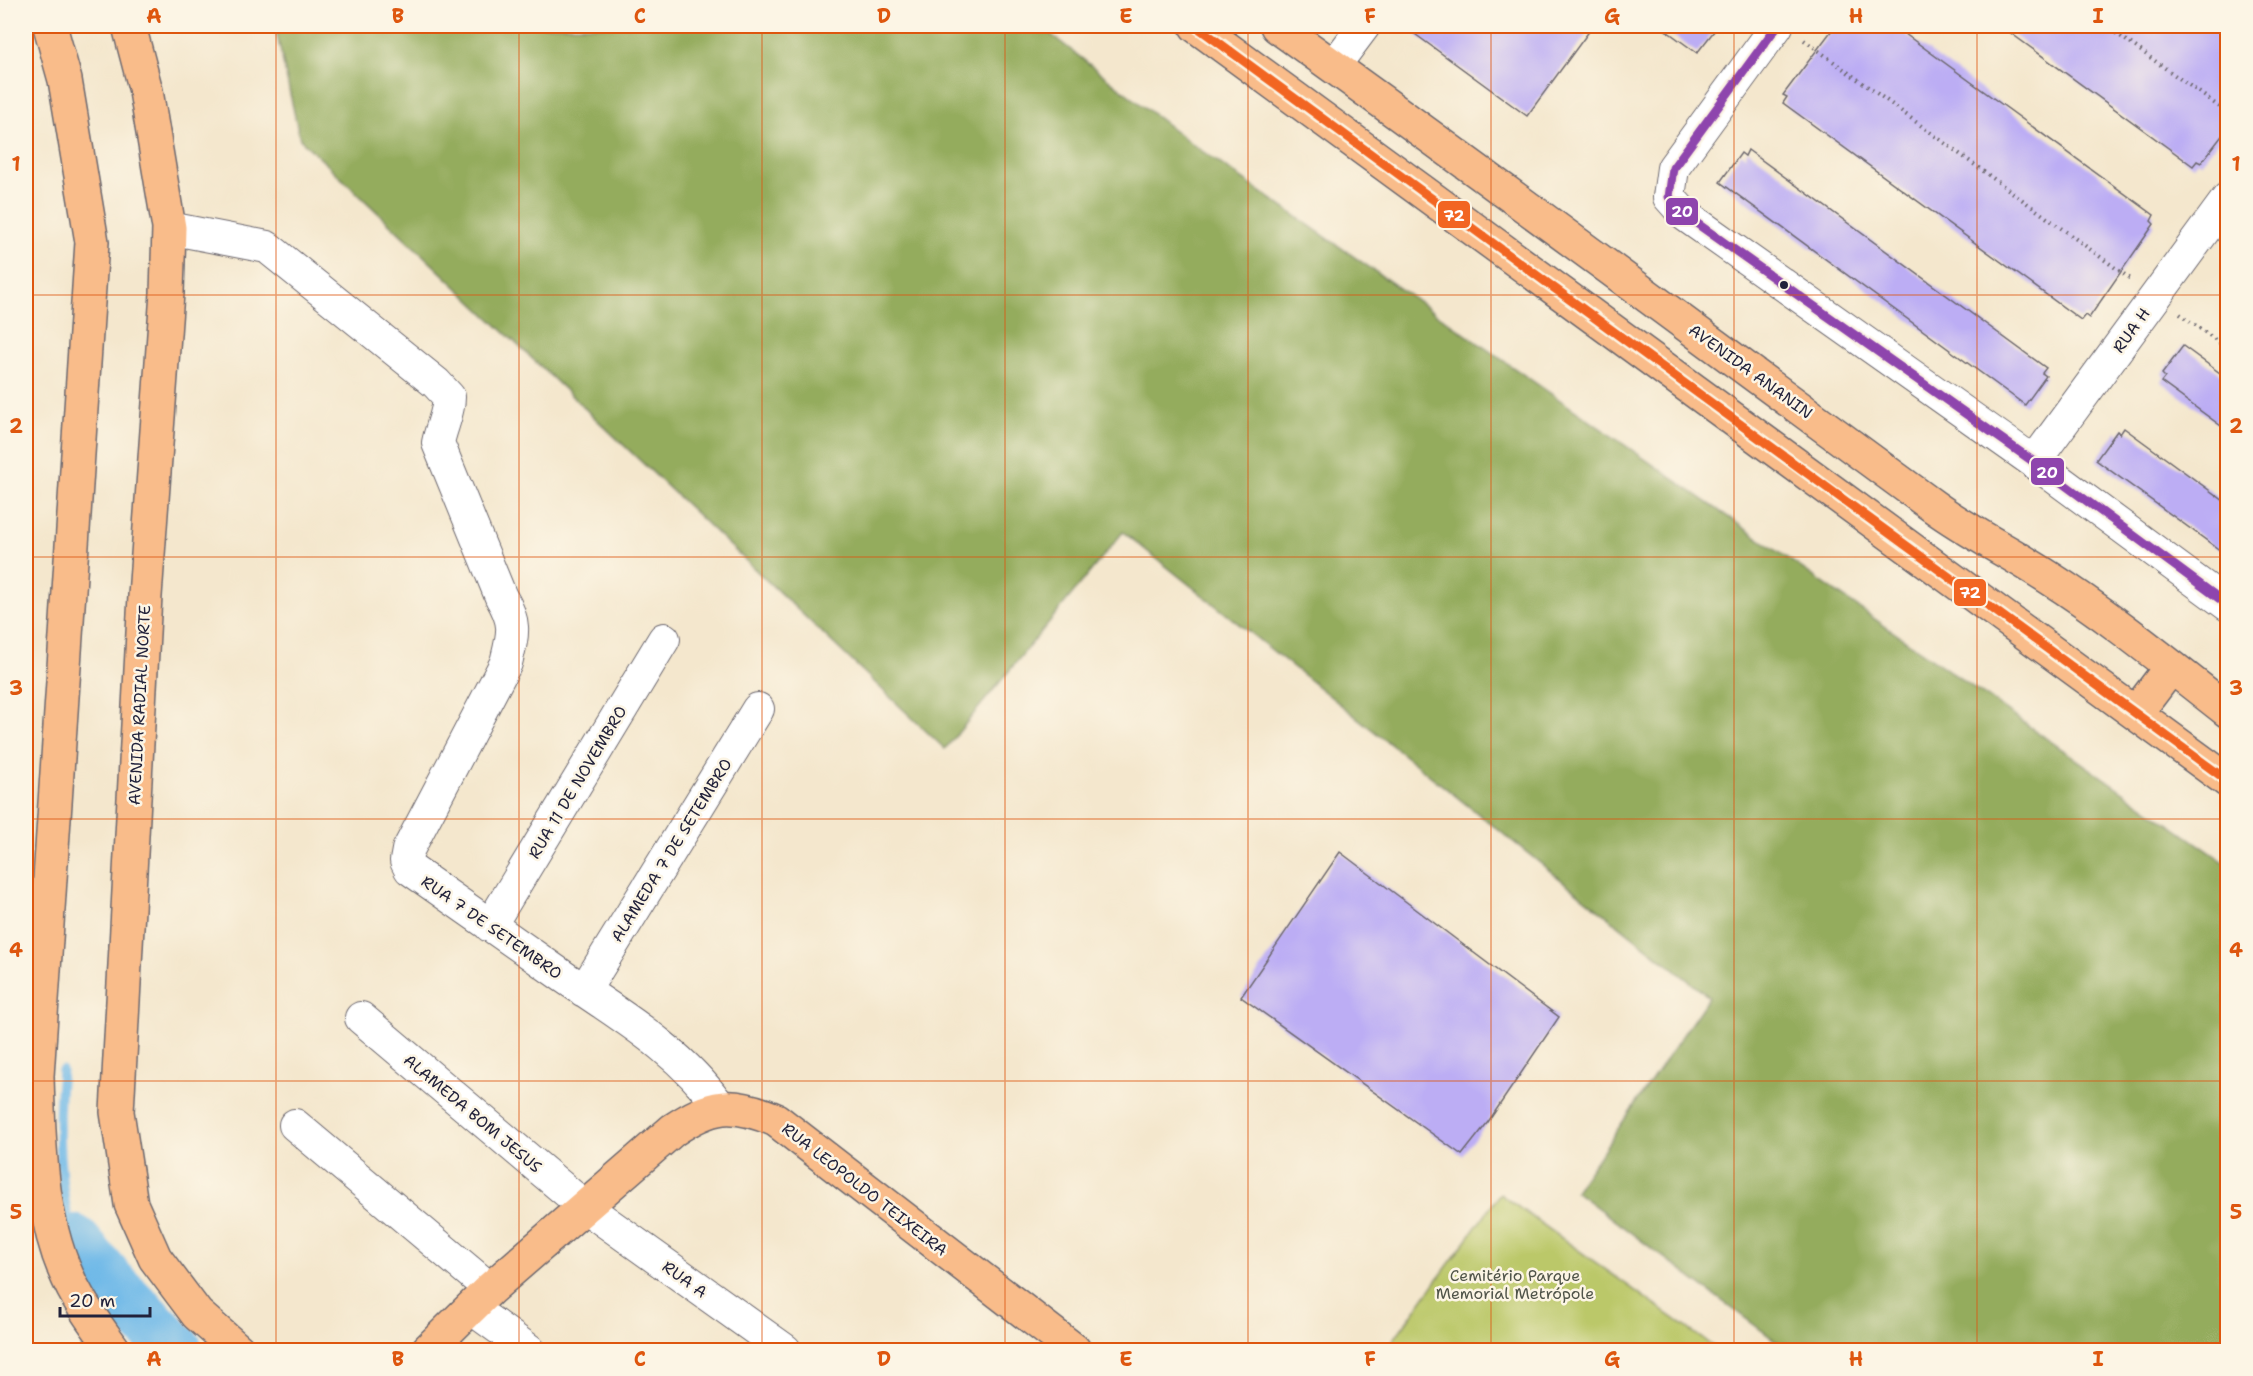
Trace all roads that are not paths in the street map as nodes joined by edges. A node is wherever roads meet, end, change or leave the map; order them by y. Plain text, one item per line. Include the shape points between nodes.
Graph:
1 (50, 26) edge
2 (129, 26) edge
3 (1196, 26) edge
4 (1277, 26) edge
5 (1364, 26) edge
6 (1790, 32) edge
7 (1334, 66) junction
8 (2228, 198) edge
9 (169, 228) junction
10 (2034, 462) junction
11 (2228, 605) edge
12 (664, 639) dead end
13 (2171, 667) junction
14 (758, 709) dead end
15 (2228, 711) edge
16 (2136, 713) junction
17 (2228, 781) edge
18 (490, 926) junction
19 (584, 991) junction
20 (361, 1018) dead end
21 (721, 1108) junction
22 (295, 1125) dead end
23 (585, 1207) junction
24 (480, 1299) junction
25 (1059, 1346) edge
26 (114, 1350) edge
27 (238, 1350) edge
28 (428, 1350) edge
29 (529, 1350) edge
30 (785, 1350) edge

1 - 26 main road via 65,80 92,242 38,1076 39,1138 49,1213 59,1252 77,1296
2 - 9 main road, AVENIDA RADIAL NORTE via 146,91
3 - 16 main road
4 - 7 main road, AVENIDA ANANIN
5 - 7 street
6 - 10 street via 1673,168 1669,197 1685,215
7 - 13 main road, AVENIDA ANANIN via 1935,507 1985,542 2048,577
8 - 10 street, RUA H
9 - 18 street, RUA 7 DE SETEMBRO via 267,247 436,383 449,398 449,411 438,443 512,615 514,630 506,663 408,850 406,861 410,869
9 - 27 main road, AVENIDA RADIAL NORTE via 117,1113 131,1204 155,1258 197,1314
10 - 11 street
12 - 18 street, RUA 11 DE NOVEMBRO
13 - 15 main road, AVENIDA ANANIN
13 - 16 main road
14 - 19 street, ALAMEDA 7 DE SETEMBRO
16 - 17 main road
18 - 19 street, RUA 7 DE SETEMBRO
19 - 21 street, RUA 7 DE SETEMBRO via 673,1053 701,1079
20 - 23 street, ALAMEDA BOM JESUS
21 - 23 main road, RUA LEOPOLDO TEIXEIRA via 695,1116 673,1130
21 - 25 main road, RUA LEOPOLDO TEIXEIRA via 750,1109 776,1120
22 - 24 street
23 - 24 main road, RUA LEOPOLDO TEIXEIRA
23 - 30 street, RUA A
24 - 28 main road, RUA LEOPOLDO TEIXEIRA
24 - 29 street

